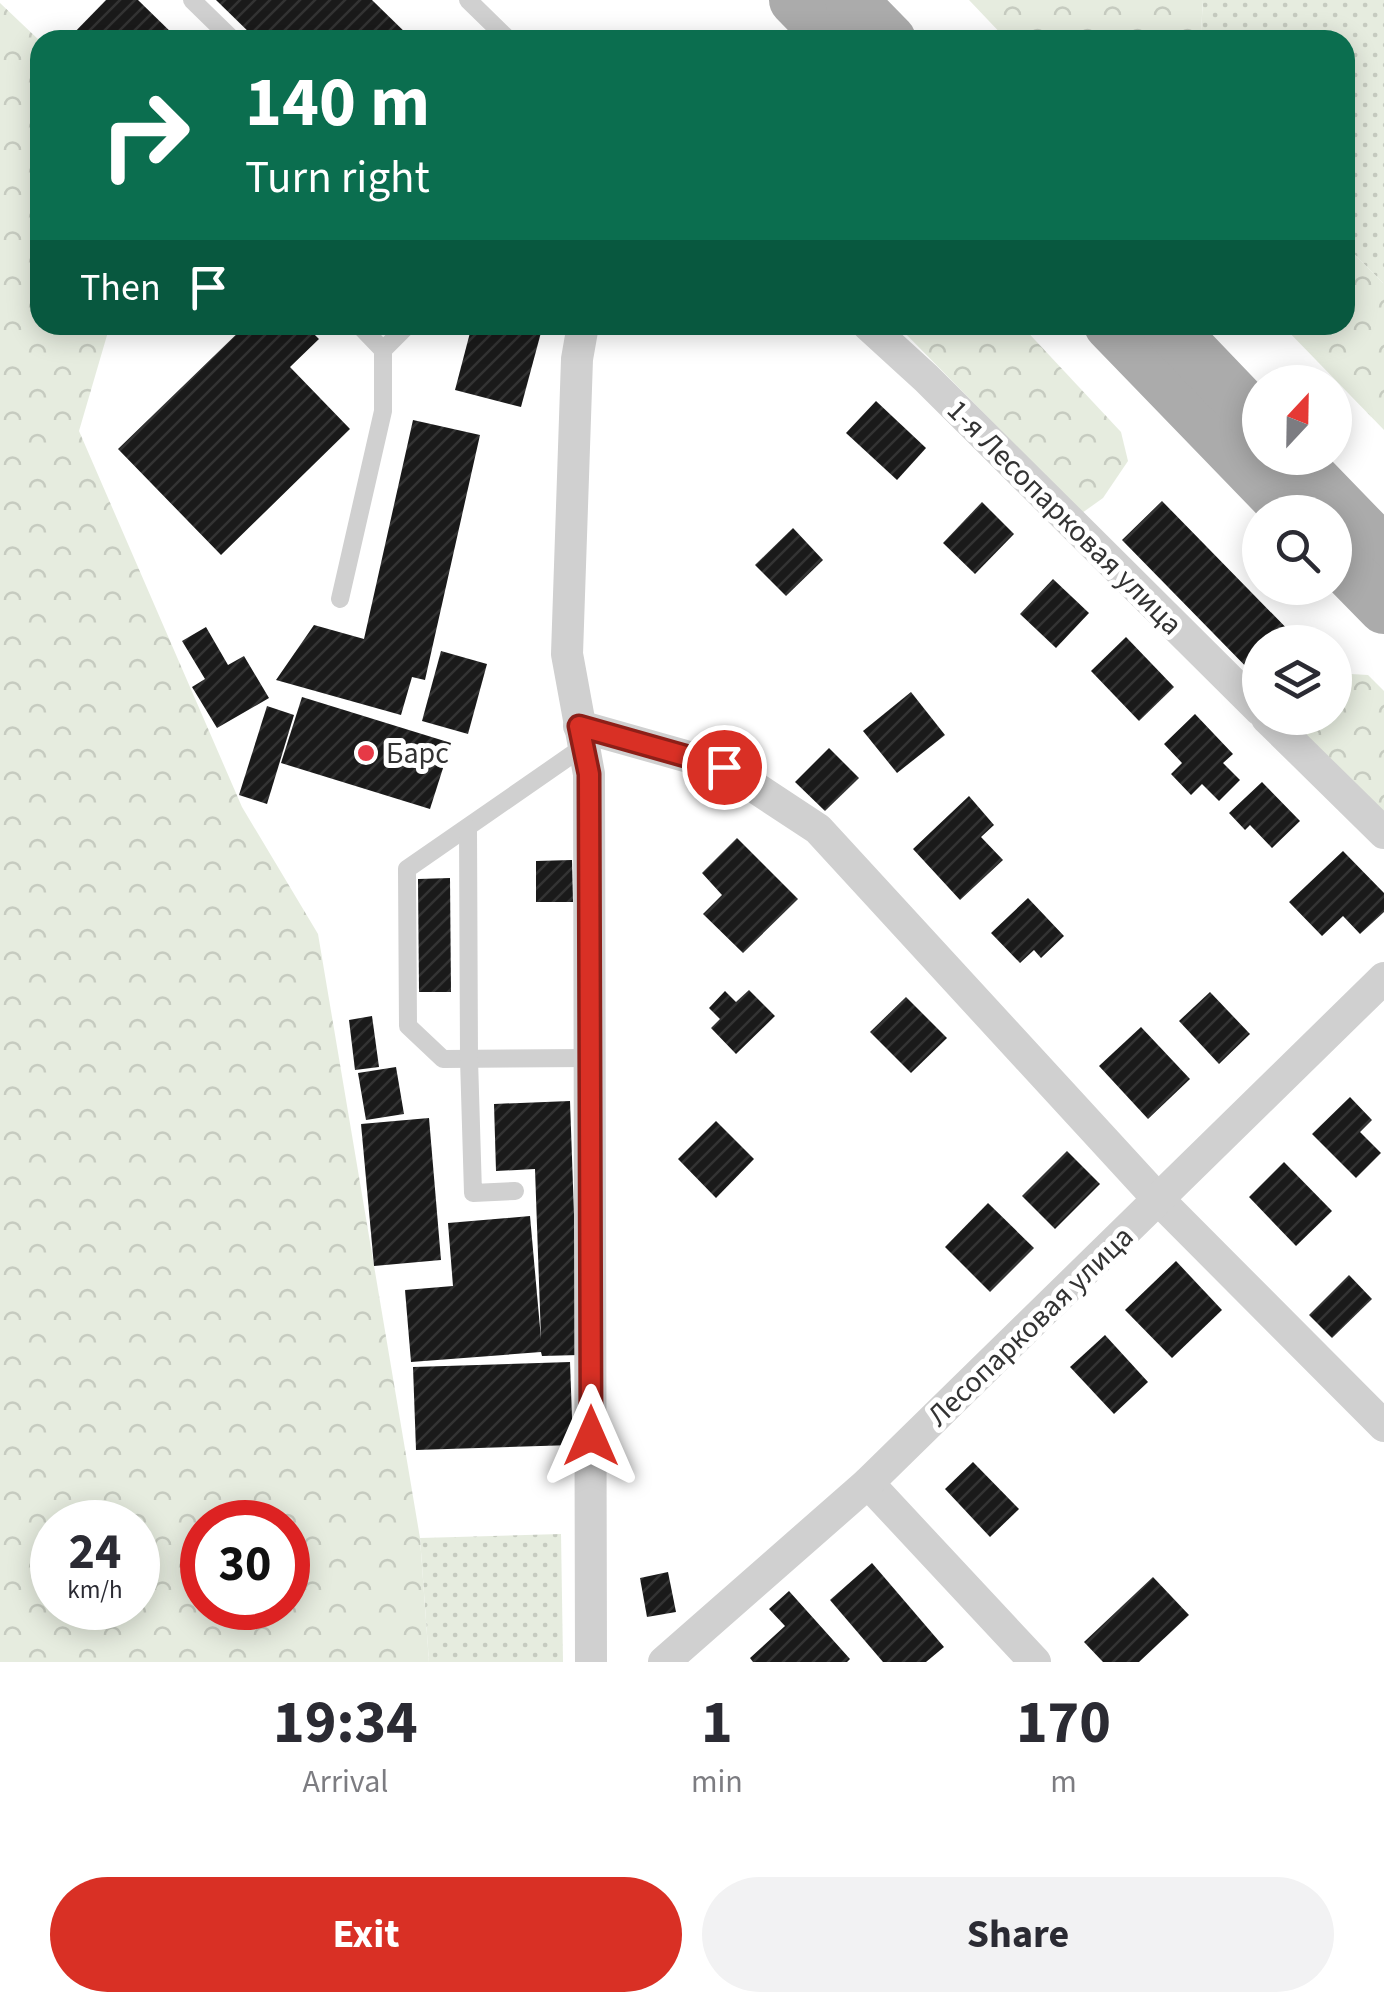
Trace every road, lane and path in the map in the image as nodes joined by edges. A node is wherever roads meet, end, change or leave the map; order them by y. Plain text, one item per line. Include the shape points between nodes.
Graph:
1 (192, 0) edge
2 (468, 0) edge
3 (817, 16) edge
4 (223, 30) edge
5 (499, 30) edge
6 (860, 30) edge
7 (368, 335) edge
8 (398, 335) edge
9 (582, 335) edge
10 (879, 335) edge
11 (1120, 335) edge
12 (1177, 335) edge
13 (383, 350) junction
14 (1242, 403) edge
15 (1310, 475) edge
16 (1275, 495) edge
17 (1384, 552) edge
18 (1352, 575) edge
19 (340, 599) dead end
20 (1384, 608) edge
21 (1242, 692) edge
22 (1284, 735) edge
23 (581, 736) junction
24 (468, 828) junction
25 (1384, 833) edge
26 (1384, 978) edge
27 (469, 1058) junction
28 (590, 1058) junction
29 (515, 1192) dead end
30 (1159, 1200) junction
31 (1384, 1426) edge
32 (868, 1482) junction
33 (591, 1662) edge
34 (664, 1662) edge
35 (1035, 1662) edge

1 - 4 lane
2 - 5 lane
3 - 6 main road
7 - 13 lane
8 - 13 lane
9 - 23 street via 567,654
10 - 21 street, 1-я Лесопарковая улица
11 - 16 main road
12 - 14 main road
13 - 19 lane via 382,411
15 - 17 main road
18 - 20 main road
22 - 25 street
23 - 24 lane
23 - 28 street via 589,774
23 - 30 street via 724,767 818,828
24 - 27 lane
24 - 27 lane via 407,870 408,1026 443,1059
26 - 30 street, Лесопарковая улица
27 - 28 lane
27 - 29 lane via 473,1193
28 - 33 street
30 - 31 street
30 - 32 street, Лесопарковая улица
32 - 34 street, Лесопарковая улица
32 - 35 street

